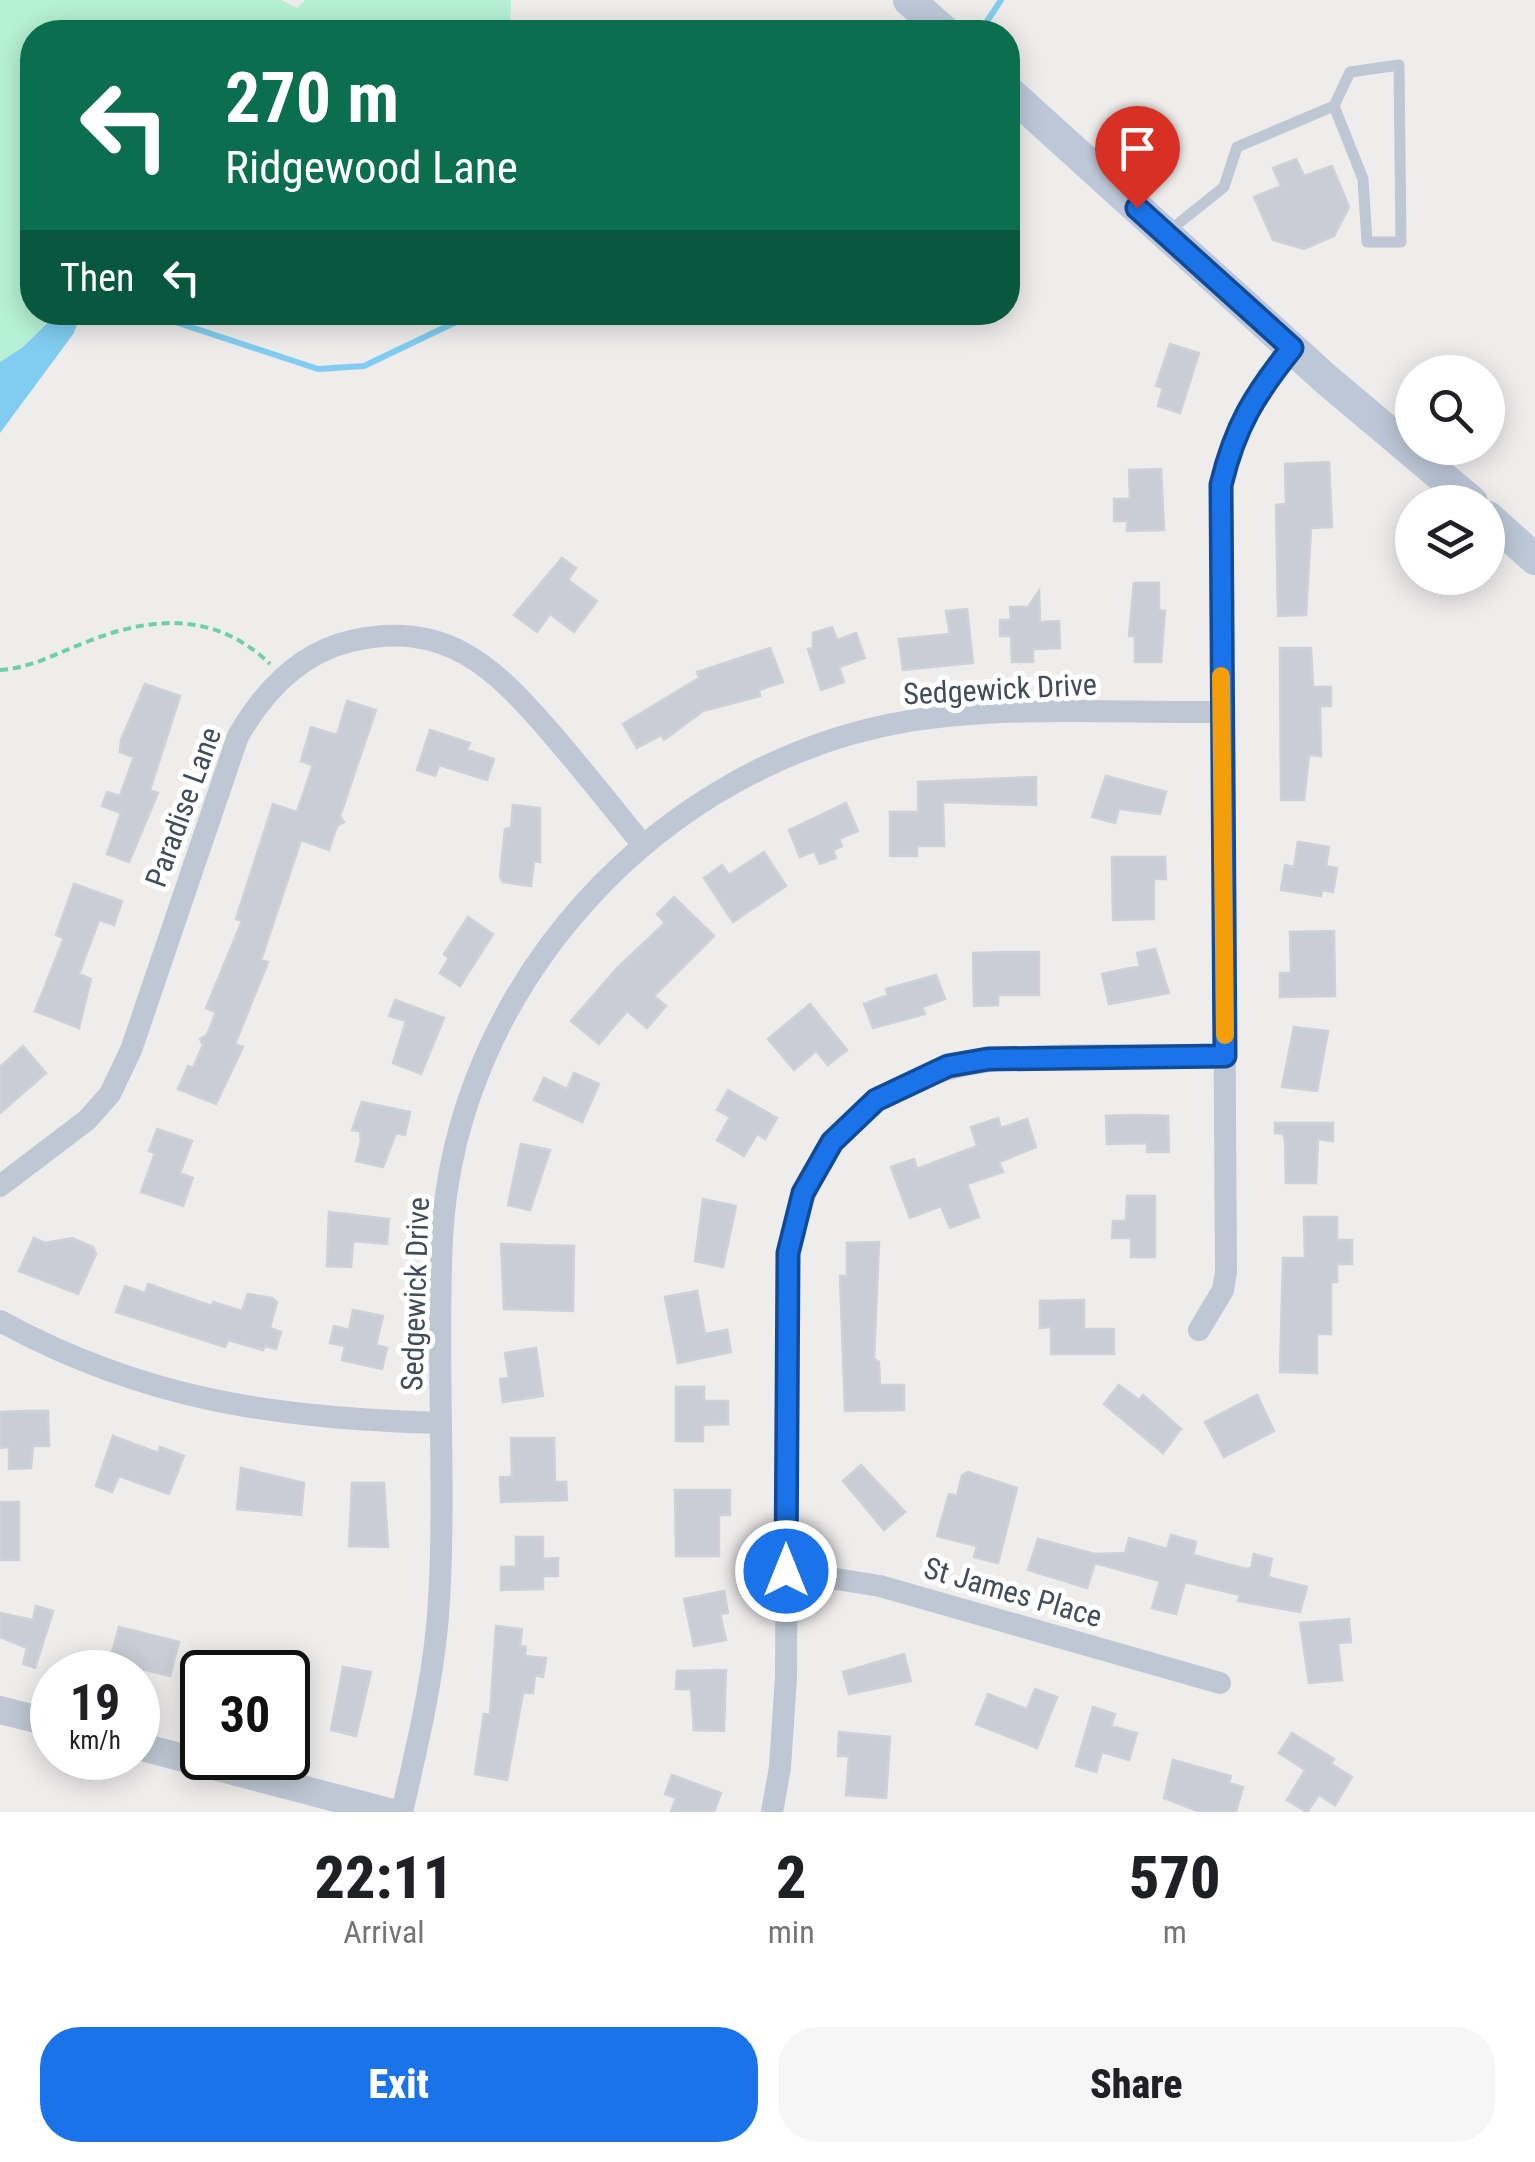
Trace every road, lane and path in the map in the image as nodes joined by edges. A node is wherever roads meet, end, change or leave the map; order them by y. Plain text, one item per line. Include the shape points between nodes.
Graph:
1 (909, 0) edge
2 (932, 20) edge
3 (1020, 102) edge
4 (1334, 106) junction
5 (1166, 234) junction
6 (1292, 348) junction
7 (1452, 485) edge
8 (1505, 532) edge
9 (1535, 559) edge
10 (0, 670) edge
11 (282, 676) junction
12 (1222, 712) junction
13 (643, 845) junction
14 (1225, 1056) junction
15 (0, 1186) edge
16 (0, 1321) edge
17 (1199, 1330) dead end
18 (441, 1422) junction
19 (786, 1571) junction
20 (1220, 1684) dead end
21 (0, 1710) edge
22 (30, 1718) edge
23 (160, 1752) edge
24 (389, 1812) edge
25 (402, 1812) edge
26 (772, 1812) edge

1 - 2 main road
3 - 5 main road
4 - 4 lane via 1350,72 1399,64 1402,242 1368,242 1363,179
4 - 5 lane via 1236,147 1224,187
5 - 6 main road
6 - 7 main road
6 - 12 street via 1252,397 1221,485
8 - 9 main road
10 - 11 path via 110,635 198,622 226,632
11 - 13 street, Paradise Lane via 318,653 371,636 417,637 461,650 507,682
11 - 15 street, Paradise Lane via 238,736 110,1094 88,1120
12 - 13 street, Sedgewick Drive via 983,714 882,727 770,764 701,801
12 - 14 street
13 - 18 street, Sedgewick Drive via 551,943 506,1013 477,1078 446,1204
14 - 17 street via 1226,1272
14 - 19 street via 988,1059 948,1066 876,1100 832,1142 803,1193 788,1253
16 - 18 street via 99,1368 211,1402 334,1420
18 - 25 street, Sedgewick Drive via 439,1606
19 - 20 street, St James Place via 880,1586
19 - 26 street via 785,1695
21 - 22 street
23 - 24 street

